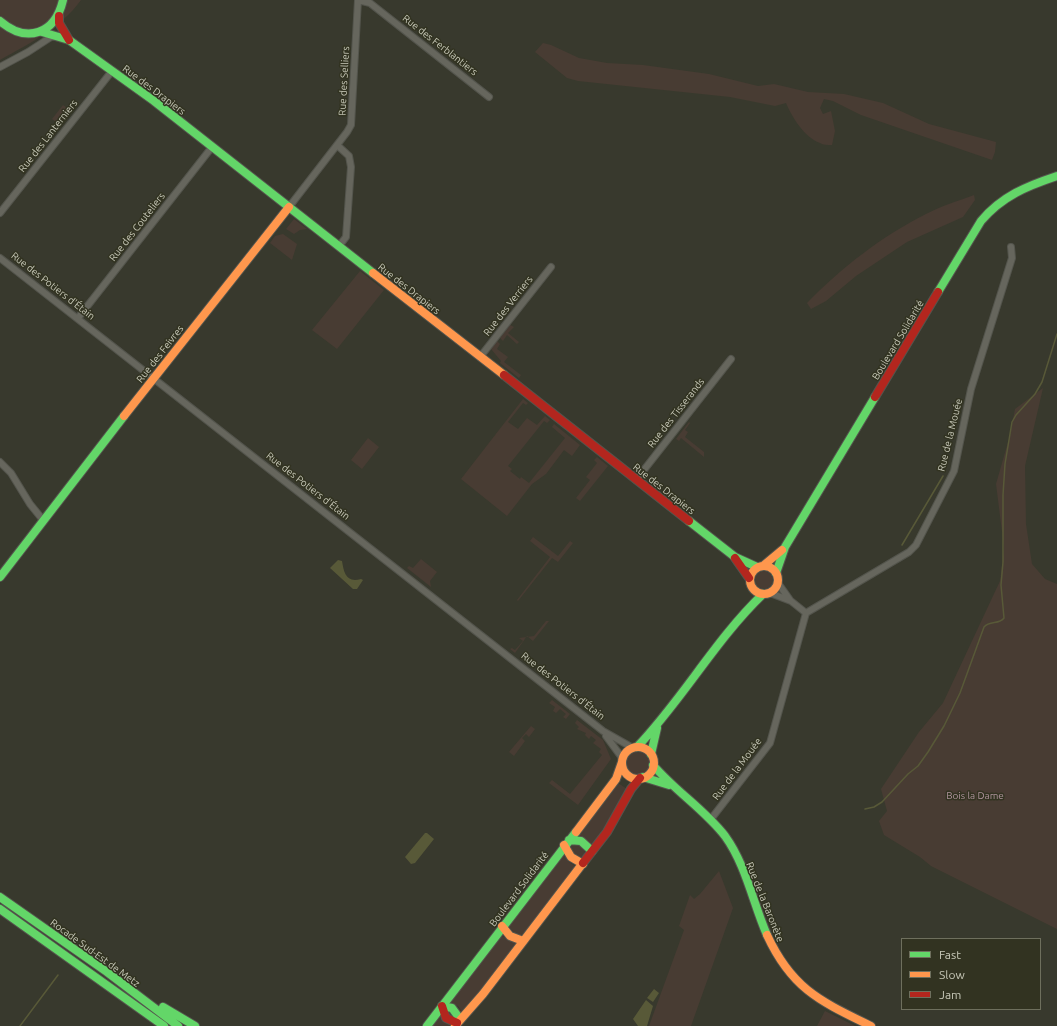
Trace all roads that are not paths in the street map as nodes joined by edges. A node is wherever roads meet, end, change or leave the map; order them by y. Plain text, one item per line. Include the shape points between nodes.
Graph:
1 (63, 0) edge
2 (358, 0) edge
3 (59, 16) junction
4 (0, 21) edge
5 (0, 31) edge
6 (12, 31) junction
7 (42, 32) junction
8 (57, 36) junction
9 (69, 40) junction
10 (0, 67) edge
11 (112, 71) junction
12 (489, 96) dead end
13 (337, 145) junction
14 (212, 147) junction
15 (1057, 176) edge
16 (289, 207) junction
17 (0, 213) edge
18 (339, 246) junction
19 (1011, 247) dead end
20 (0, 258) edge
21 (551, 267) dead end
22 (78, 318) junction
23 (480, 357) junction
24 (731, 359) dead end
25 (154, 378) junction
26 (0, 462) edge
27 (636, 480) junction
28 (43, 520) junction
29 (785, 547) junction
30 (735, 557) junction
31 (761, 566) junction
32 (776, 573) junction
33 (0, 577) edge
34 (750, 583) junction
35 (778, 583) junction
36 (767, 594) junction
37 (791, 601) junction
38 (743, 613) junction
39 (806, 613) junction
40 (658, 725) junction
41 (603, 731) junction
42 (635, 748) junction
43 (651, 754) junction
44 (622, 761) junction
45 (653, 765) junction
46 (642, 778) junction
47 (671, 786) junction
48 (711, 819) junction
49 (566, 843) junction
50 (592, 852) junction
51 (583, 864) junction
52 (0, 897) edge
53 (0, 909) edge
54 (502, 926) junction
55 (523, 941) junction
56 (76, 963) junction
57 (107, 972) junction
58 (442, 1006) junction
59 (457, 1023) edge
60 (150, 1026) edge
61 (164, 1026) edge
62 (178, 1026) edge
63 (195, 1026) edge
64 (427, 1026) edge
65 (871, 1026) edge

1 - 3 main road
2 - 12 street, Rue des Ferblantiers via 370,3
2 - 13 street, Rue des Selliers via 352,120
3 - 7 main road
3 - 9 main road, Rue des Drapiers via 59,23
4 - 6 main road
5 - 6 main road
6 - 7 main road via 22,34
7 - 8 main road, Rue des Drapiers
8 - 9 main road, Rue des Drapiers
8 - 10 street
9 - 11 main road, Rue des Drapiers
11 - 14 main road, Rue des Drapiers
11 - 17 street, Rue des Lanterniers
13 - 16 street, Rue des Feivres
13 - 18 street via 349,156 351,166 346,237
14 - 16 main road, Rue des Drapiers
14 - 22 street, Rue des Couteliers
15 - 29 main road, Boulevard Solidarité via 1013,192 991,208 980,221
16 - 18 main road, Rue des Drapiers
16 - 25 main road, Rue des Feivres
18 - 23 main road, Rue des Drapiers
19 - 39 street, Rue de la Mouée via 1012,258 972,389 954,471 916,545 909,552
20 - 22 street, Rue des Potiers d'Étain
21 - 23 street, Rue des Verriers
22 - 25 street, Rue des Potiers d'Étain
23 - 27 main road, Rue des Drapiers
24 - 27 street, Rue des Tisserands
25 - 28 main road, Rue des Feivres
25 - 41 street, Rue des Potiers d'Étain
26 - 28 street via 9,470
27 - 30 main road, Rue des Drapiers
28 - 33 main road, Rue des Feivres
29 - 31 main road, Boulevard Solidarité
29 - 32 main road, Boulevard Solidarité
30 - 31 main road, Rue des Drapiers
30 - 34 main road, Rue des Drapiers
31 - 32 main road via 773,569
31 - 34 main road via 753,570
32 - 35 main road
34 - 36 main road via 756,592
34 - 38 main road
35 - 36 main road
35 - 37 street
36 - 37 street
36 - 38 main road
37 - 39 street
38 - 40 main road
39 - 48 street, Rue de la Mouée via 770,743
40 - 42 main road
40 - 43 main road
41 - 42 street, Rue des Potiers d'Étain
41 - 44 street, Rue des Potiers d'Étain
42 - 43 main road via 646,749
42 - 44 main road via 627,752
43 - 45 main road
44 - 46 main road via 628,775
44 - 49 main road, Boulevard Solidarité via 616,779
45 - 46 main road via 649,774
45 - 47 main road, Rue de la Baronète
46 - 47 main road, Rue de la Baronète
46 - 50 main road via 631,789 607,832
47 - 48 main road, Rue de la Baronète
48 - 65 main road, Rue de la Baronète via 735,854 770,943 787,970 800,985 816,997
49 - 50 main road via 581,841
49 - 51 main road via 569,856
49 - 54 main road, Boulevard Solidarité
50 - 51 main road
51 - 55 main road
52 - 57 main road, Rocade Sud-Est de Metz
53 - 56 main road, Rocade Sud-Est de Metz
54 - 55 main road via 510,936
54 - 58 main road, Boulevard Solidarité
55 - 59 main road via 483,994
56 - 60 main road
56 - 61 main road, Rocade Sud-Est de Metz
57 - 62 main road, Rocade Sud-Est de Metz
57 - 63 main road
58 - 59 main road via 445,1018
58 - 59 main road via 452,1008
58 - 64 main road, Boulevard Solidarité

